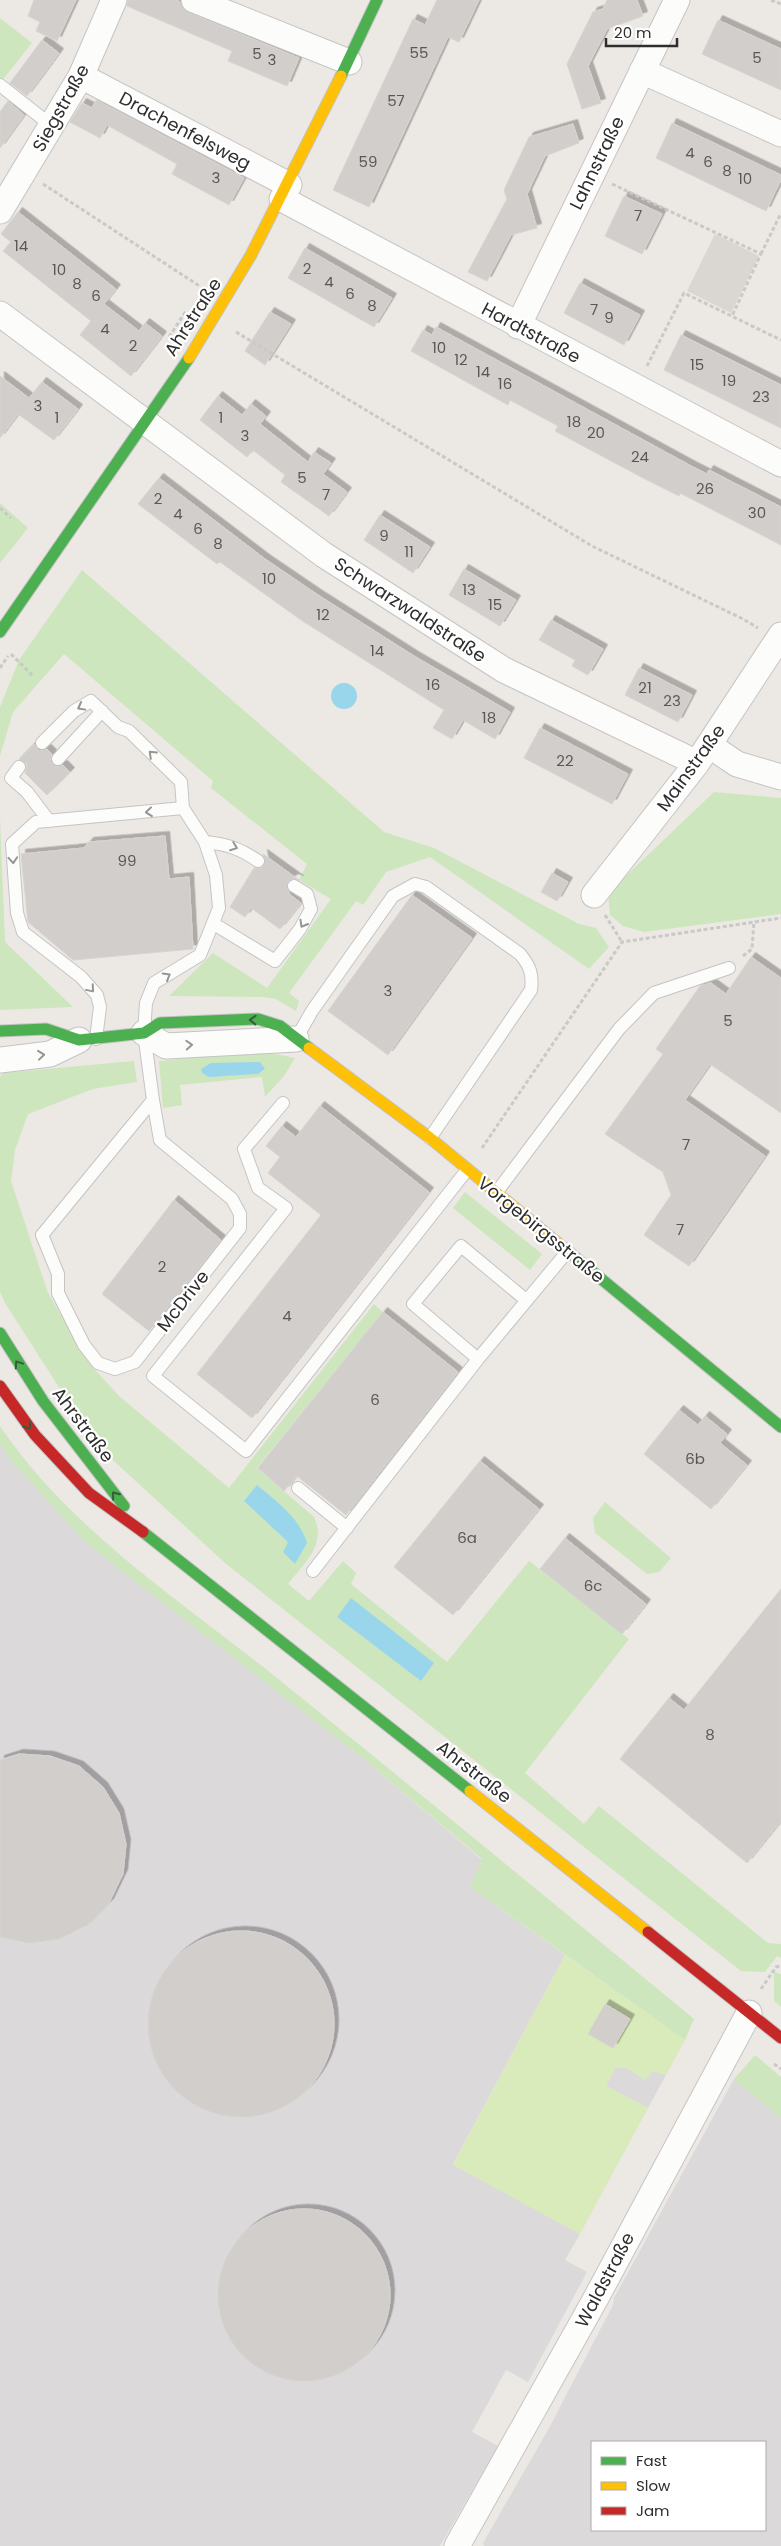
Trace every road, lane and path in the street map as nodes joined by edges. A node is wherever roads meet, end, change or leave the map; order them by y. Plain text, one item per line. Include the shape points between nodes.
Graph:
1 (114, 0) edge
2 (194, 0) edge
3 (377, 0) edge
4 (677, 0) edge
5 (772, 0) edge
6 (781, 4) edge
7 (348, 62) junction
8 (642, 71) junction
9 (81, 76) junction
10 (0, 85) edge
11 (52, 126) junction
12 (781, 134) edge
13 (26, 172) junction
14 (591, 174) junction
15 (286, 192) junction
16 (0, 211) edge
17 (781, 213) edge
18 (761, 254) junction
19 (206, 279) dead end
20 (201, 287) junction
21 (196, 296) dead end
22 (190, 304) dead end
23 (0, 314) edge
24 (732, 316) junction
25 (518, 326) junction
26 (229, 328) dead end
27 (169, 338) dead end
28 (781, 340) edge
29 (636, 388) junction
30 (143, 422) junction
31 (781, 464) edge
32 (0, 508) edge
33 (11, 518) dead end
34 (743, 619) dead end
35 (0, 632) edge
36 (781, 636) edge
37 (10, 653) dead end
38 (34, 677) dead end
39 (102, 711) junction
40 (42, 744) dead end
41 (703, 754) junction
42 (58, 759) dead end
43 (19, 767) dead end
44 (781, 777) edge
45 (183, 808) junction
46 (49, 821) junction
47 (205, 842) junction
48 (258, 861) dead end
49 (294, 886) dead end
50 (594, 895) joint
51 (781, 918) edge
52 (754, 921) junction
53 (214, 924) junction
54 (622, 942) junction
55 (729, 968) joint
56 (0, 1032) edge
57 (144, 1033) junction
58 (88, 1039) junction
59 (296, 1039) junction
60 (0, 1060) edge
61 (153, 1100) junction
62 (283, 1103) dead end
63 (430, 1138) junction
64 (467, 1170) junction
65 (496, 1193) junction
66 (567, 1252) junction
67 (526, 1300) junction
68 (0, 1332) edge
69 (478, 1359) junction
70 (0, 1386) edge
71 (781, 1427) edge
72 (298, 1488) dead end
73 (347, 1528) junction
74 (145, 1533) junction
75 (313, 1571) dead end
76 (781, 1966) edge
77 (749, 2013) junction
78 (781, 2038) edge
79 (458, 2546) edge

1 - 9 street, Siegstraße
2 - 7 street
3 - 7 street, Ahrstraße
4 - 8 street, Lahnstraße
5 - 6 path
7 - 15 street, Ahrstraße
8 - 12 street
8 - 14 street, Lahnstraße
9 - 11 street, Siegstraße
9 - 15 street, Drachenfelsweg
10 - 11 lane
11 - 13 street, Siegstraße
13 - 16 street, Siegstraße
13 - 20 path
14 - 18 path
14 - 25 street, Lahnstraße
15 - 25 street, Hardtstraße
15 - 30 street, Ahrstraße via 203,337
17 - 18 path
18 - 24 path
19 - 20 path
20 - 21 path
22 - 27 path
23 - 30 street, Schwarzwaldstraße
24 - 28 path
24 - 29 path via 684,293
25 - 29 street, Hardtstraße
26 - 34 path via 592,546
29 - 31 street, Hardtstraße
30 - 35 street, Ahrstraße
30 - 41 street, Schwarzwaldstraße via 324,555 504,670
32 - 33 path
36 - 41 street, Mainstraße
37 - 38 path
39 -> 40 lane via 91,702 74,711
39 - 42 lane
45 -> 39 lane via 181,782 129,731 118,727
41 - 44 street, Schwarzwaldstraße
41 - 50 street, Mainstraße
43 - 46 lane via 11,778 31,787
45 -> 46 lane
45 - 47 lane
46 -> 58 lane via 36,822 12,844 17,913 23,932 81,977 97,995 100,1007
47 -> 48 lane via 243,850
47 - 53 lane via 216,874 219,908
49 -> 53 lane via 307,894 311,909 275,961
50 - 54 path
51 - 52 path
52 - 54 path
52 - 55 path via 752,949
57 -> 53 lane via 146,1003 154,983 200,955
54 - 64 path
55 - 65 lane via 654,993 619,1028
56 - 58 street via 46,1029
57 - 58 street
57 - 59 street via 166,1046
57 - 61 lane
60 -> 58 street via 50,1054
59 - 63 street, Vorgebirgsstraße
59 - 63 lane via 312,1011 394,896 415,884 426,886 520,954 533,976 531,990
61 - 61 lane, McDrive via 42,1235 58,1274 58,1293 84,1345 98,1363 115,1369 135,1362 240,1228 240,1214 232,1199 160,1140
62 - 64 lane via 244,1149 258,1188 286,1208 153,1376 246,1450
63 - 64 street, Vorgebirgsstraße
64 - 65 street, Vorgebirgsstraße
65 - 66 street, Vorgebirgsstraße
66 - 67 lane
66 - 71 street, Vorgebirgsstraße
67 - 69 lane
67 - 69 lane via 461,1246 413,1304
74 -> 68 street, Ahrstraße via 52,1416
69 - 73 lane
70 -> 74 street, Ahrstraße via 35,1435 89,1493
72 - 73 lane
73 - 75 lane
74 - 77 street, Ahrstraße
76 - 77 path via 776,1967 762,1984
77 - 78 street, Ahrstraße
77 - 79 street, Waldstraße

